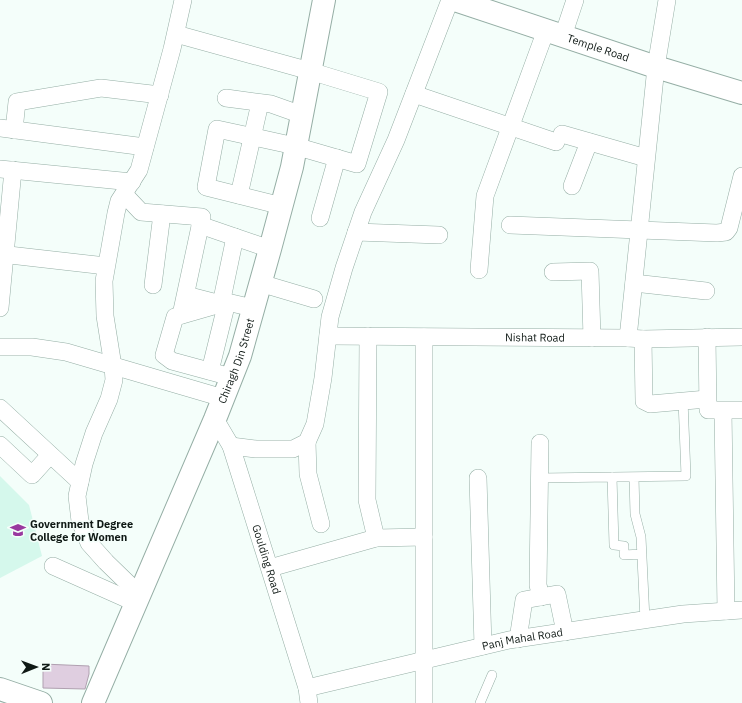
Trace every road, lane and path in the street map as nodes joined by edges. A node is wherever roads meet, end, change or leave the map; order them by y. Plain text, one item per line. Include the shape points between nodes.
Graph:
1 (183, 0) edge
2 (324, 0) edge
3 (450, 0) edge
4 (455, 0) edge
5 (575, 0) edge
6 (667, 0) edge
7 (485, 5) edge
8 (554, 33) junction
9 (176, 34) junction
10 (656, 67) junction
11 (310, 71) junction
12 (742, 93) edge
13 (160, 94) junction
14 (414, 94) junction
15 (226, 98) dead end
16 (260, 103) junction
17 (302, 115) junction
18 (510, 126) junction
19 (7, 129) edge
20 (252, 137) junction
21 (589, 142) junction
22 (295, 146) junction
23 (145, 147) junction
24 (337, 158) junction
25 (646, 158) junction
26 (6, 170) edge
27 (742, 176) edge
28 (572, 186) dead end
29 (128, 188) junction
30 (239, 195) junction
31 (282, 206) junction
32 (162, 214) junction
33 (320, 218) dead end
34 (200, 225) junction
35 (510, 225) dead end
36 (640, 230) junction
37 (356, 232) junction
38 (439, 235) dead end
39 (235, 237) junction
40 (270, 249) junction
41 (3, 254) edge
42 (106, 266) junction
43 (479, 270) dead end
44 (553, 272) dead end
45 (260, 283) junction
46 (634, 283) junction
47 (153, 284) dead end
48 (706, 291) dead end
49 (186, 295) junction
50 (314, 299) dead end
51 (224, 303) junction
52 (0, 308) edge
53 (253, 308) junction
54 (181, 315) junction
55 (328, 336) junction
56 (368, 336) junction
57 (424, 337) junction
58 (707, 337) junction
59 (742, 337) edge
60 (592, 338) junction
61 (636, 338) junction
62 (0, 347) edge
63 (113, 366) junction
64 (210, 371) junction
65 (231, 377) junction
66 (223, 398) junction
67 (707, 399) junction
68 (683, 400) junction
69 (0, 408) edge
70 (742, 410) edge
71 (723, 411) junction
72 (215, 419) junction
73 (307, 442) junction
74 (540, 443) dead end
75 (0, 445) edge
76 (231, 446) junction
77 (50, 455) junction
78 (612, 477) junction
79 (634, 477) junction
80 (478, 478) dead end
81 (540, 478) junction
82 (80, 482) junction
83 (320, 524) dead end
84 (424, 537) junction
85 (376, 538) junction
86 (642, 554) junction
87 (53, 566) dead end
88 (270, 568) junction
89 (138, 598) junction
90 (541, 598) junction
91 (734, 611) edge
92 (645, 620) junction
93 (565, 632) junction
94 (518, 638) junction
95 (483, 646) junction
96 (424, 660) junction
97 (492, 675) dead end
98 (0, 689) edge
99 (308, 695) edge
100 (42, 703) edge
101 (93, 703) edge
102 (424, 703) edge
103 (480, 703) edge

1 - 9 street
2 - 11 street, Chiragh Din Street
3 - 14 street
4 - 7 street, Temple Road
5 - 8 street
6 - 10 street
7 - 8 street, Temple Road
8 - 10 street, Temple Road
8 - 18 street
9 - 11 street
9 - 13 street
10 - 12 street, Temple Road
10 - 25 street
11 - 17 street, Chiragh Din Street
11 - 24 street via 378,92 357,164
13 - 19 street via 101,88 17,102
13 - 23 street
14 - 18 street
14 - 37 street
15 - 16 street
16 - 17 street via 271,104
16 - 20 street
17 - 22 street, Chiragh Din Street
18 - 21 street via 559,138
18 - 43 street via 485,196
19 - 23 street
20 - 22 street
20 - 30 street
20 - 30 street via 217,129 206,187
21 - 25 street
21 - 28 street
22 - 24 street
22 - 31 street, Chiragh Din Street
23 - 29 street via 139,170
24 - 33 street
25 - 36 street
26 - 29 street
26 - 41 street
27 - 36 street via 726,232
29 - 32 street via 141,212
29 - 42 street via 119,201
30 - 31 street
31 - 40 street, Chiragh Din Street
32 - 34 street via 202,217
32 - 47 street
34 - 39 street
34 - 49 street
35 - 36 street
36 - 46 street
37 - 38 street
37 - 55 street via 330,317
39 - 40 street
39 - 51 street
40 - 45 street, Chiragh Din Street
41 - 42 street
41 - 52 street
42 - 63 street via 105,316
44 - 60 street via 590,271
45 - 50 street
45 - 53 street, Chiragh Din Street
46 - 48 street
46 - 61 street
49 - 51 street
49 - 54 street
51 - 53 street
51 - 54 street
51 - 64 street
53 - 65 street, Chiragh Din Street via 240,356
54 - 64 street via 174,317 164,355 172,361
55 - 56 street, Nishat Road
55 - 73 street via 314,424
56 - 57 street, Nishat Road
56 - 85 street via 367,500
57 - 60 street, Nishat Road
57 - 84 street
58 - 59 street, Nishat Road
58 - 61 street, Nishat Road
58 - 67 street
60 - 61 street, Nishat Road
61 - 68 street via 644,401 650,404
62 - 63 street via 32,347 66,352
63 - 66 street
63 - 82 street via 114,380 109,399 94,432
64 - 65 street
65 - 66 street, Chiragh Din Street
66 - 72 street, Chiragh Din Street
67 - 68 street
67 - 71 street via 708,410
68 - 79 lane via 686,476
69 - 77 street
70 - 71 street
71 - 91 street
72 - 76 street, Goulding Road
72 - 89 street, Chiragh Din Street
73 - 76 street via 293,449
73 - 83 street via 308,474
74 - 81 street
75 - 77 street via 32,475
76 - 88 street, Goulding Road
77 - 82 street
78 - 79 lane
78 - 81 lane
78 - 86 lane via 614,545 624,546 624,555
79 - 86 lane via 635,514
80 - 95 street
81 - 90 street via 538,585
82 - 89 street via 76,496 80,521 89,543
84 - 85 street
84 - 96 street
85 - 88 street
86 - 92 lane
87 - 89 street
88 - 99 street, Goulding Road
89 - 101 street, Chiragh Din Street
90 - 93 street via 557,594
90 - 94 street via 524,600
91 - 92 street, Panj Mahal Road via 683,614
92 - 93 street, Panj Mahal Road
93 - 94 street, Panj Mahal Road
94 - 95 street, Panj Mahal Road
95 - 96 street, Panj Mahal Road
96 - 99 street, Panj Mahal Road
96 - 102 street
97 - 103 lane
98 - 100 street

